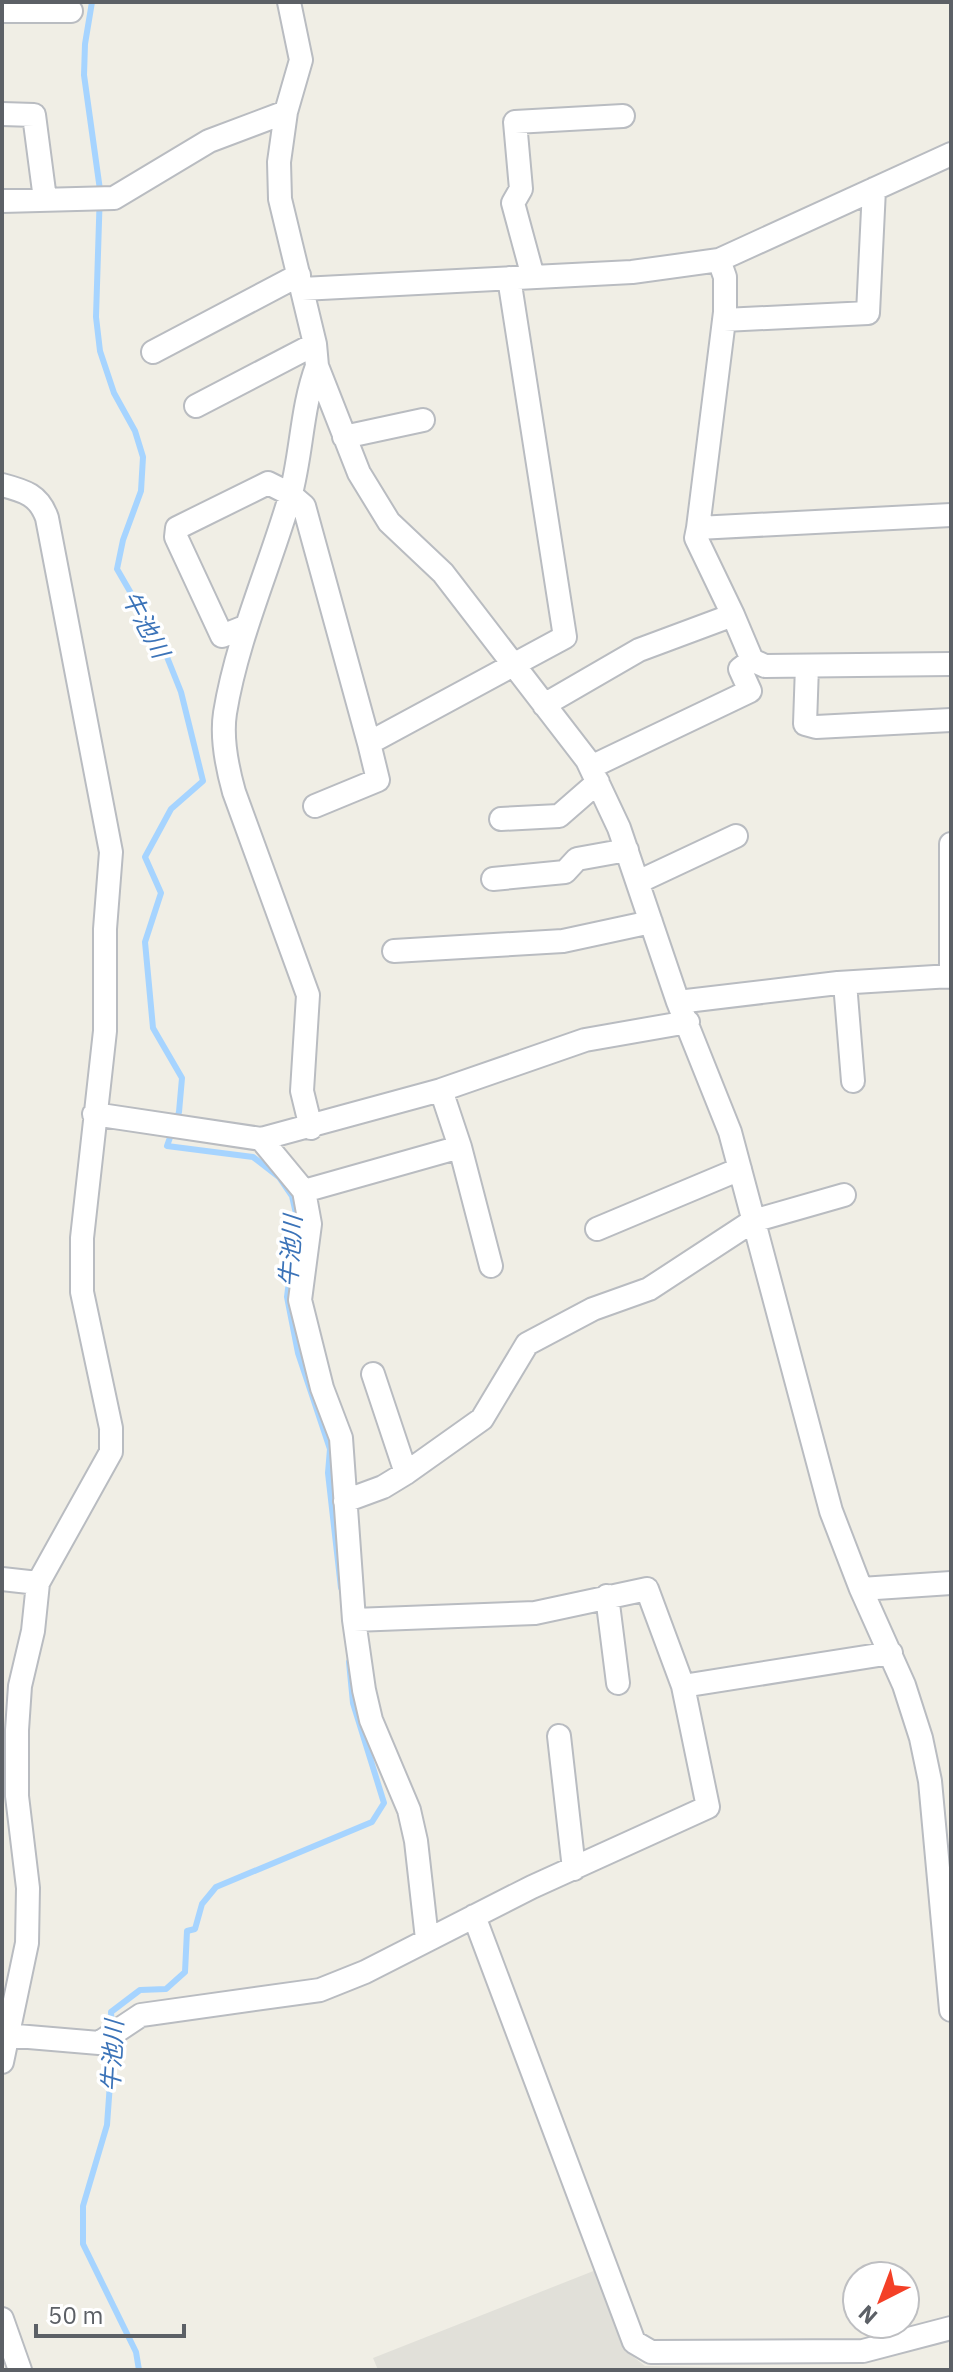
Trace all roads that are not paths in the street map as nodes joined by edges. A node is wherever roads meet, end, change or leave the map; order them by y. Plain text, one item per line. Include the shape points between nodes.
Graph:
1 (289, 2) edge
2 (2, 11) edge
3 (71, 11) dead end
4 (286, 112) junction
5 (2, 114) edge
6 (623, 116) dead end
7 (951, 154) edge
8 (874, 189) junction
9 (45, 199) junction
10 (2, 201) edge
11 (719, 260) junction
12 (533, 277) junction
13 (509, 278) junction
14 (301, 282) junction
15 (724, 320) junction
16 (153, 352) dead end
17 (316, 355) junction
18 (196, 406) dead end
19 (423, 420) dead end
20 (344, 437) junction
21 (2, 485) edge
22 (290, 494) junction
23 (951, 515) edge
24 (698, 528) junction
25 (733, 615) junction
26 (247, 626) junction
27 (752, 660) junction
28 (951, 664) edge
29 (512, 665) junction
30 (807, 666) junction
31 (544, 705) junction
32 (951, 720) edge
33 (369, 743) junction
34 (594, 775) junction
35 (315, 806) dead end
36 (501, 819) dead end
37 (736, 836) dead end
38 (951, 844) edge
39 (627, 850) junction
40 (493, 879) dead end
41 (638, 882) junction
42 (951, 913) edge
43 (651, 922) junction
44 (394, 951) dead end
45 (951, 977) edge
46 (845, 983) junction
47 (683, 1012) junction
48 (853, 1081) dead end
49 (441, 1090) junction
50 (94, 1114) junction
51 (311, 1128) junction
52 (261, 1139) junction
53 (460, 1147) junction
54 (740, 1169) junction
55 (304, 1191) junction
56 (844, 1195) dead end
57 (753, 1221) junction
58 (597, 1229) dead end
59 (491, 1266) dead end
60 (373, 1374) dead end
61 (406, 1473) junction
62 (345, 1501) junction
63 (2, 1579) edge
64 (38, 1583) junction
65 (951, 1583) edge
66 (861, 1589) junction
67 (607, 1596) junction
68 (354, 1620) junction
69 (891, 1653) junction
70 (618, 1683) dead end
71 (683, 1686) junction
72 (559, 1736) dead end
73 (574, 1869) junction
74 (474, 1916) junction
75 (427, 1939) junction
76 (951, 2010) edge
77 (5, 2035) junction
78 (2, 2062) edge
79 (2, 2319) edge
80 (951, 2328) edge
81 (20, 2370) edge

1 - 4 street via 301,60
2 - 3 street
4 - 9 street via 209,141 114,198
4 - 14 street via 280,199
5 - 9 street via 34,115
6 - 12 street via 515,122 521,189 513,203
7 - 8 street
8 - 11 street
8 - 15 street via 868,313
9 - 10 street
11 - 12 street via 632,272
11 - 15 street via 725,277
12 - 13 street
13 - 14 street
13 - 29 street via 565,637
14 - 16 street
14 - 17 street
15 - 24 street
17 - 18 street
17 - 20 street
17 - 22 street
19 - 20 street
20 - 29 street via 389,522 443,573
21 - 50 street via 41,502 47,518 111,852 105,1031
22 - 26 street
22 - 26 street via 268,483 177,528 176,537 222,636
22 - 33 street via 304,506
23 - 24 street
24 - 25 street via 696,538
25 - 27 street
25 - 31 street via 639,650
26 - 51 street via 224,716 227,765 308,995 302,1091
27 - 30 street via 765,666
27 - 34 street via 740,669 750,691
28 - 30 street
29 - 31 street
29 - 33 street
30 - 32 street via 805,724
31 - 34 street
33 - 35 street via 378,780
34 - 36 street via 559,816
34 - 39 street
37 - 41 street
38 - 42 street
39 - 40 street via 577,859 565,872
39 - 41 street
41 - 43 street
42 - 45 street
43 - 44 street via 563,941
43 - 47 street
45 - 46 street
46 - 47 street
46 - 48 street
47 - 49 street
47 - 54 street
49 - 51 street
49 - 53 street
50 - 52 street
50 - 64 street via 82,1292 111,1428 111,1452
51 - 52 street
52 - 55 street
53 - 55 street
53 - 59 street
54 - 57 street
54 - 58 street
55 - 62 street via 310,1224 300,1300 341,1438
56 - 57 street
57 - 61 street via 649,1289 593,1309 527,1344 482,1419
57 - 66 street via 831,1511
60 - 61 street
61 - 62 street
62 - 68 street
63 - 64 street
64 - 77 street via 17,1730 27,1943
65 - 66 street
66 - 69 street
67 - 68 street via 535,1613
67 - 70 street
67 - 71 street via 647,1589
68 - 75 street via 371,1720 409,1810
69 - 71 street
69 - 76 street via 930,1781
71 - 73 street via 708,1807
72 - 73 street
73 - 74 street
74 - 75 street
74 - 80 street via 634,2342 651,2352 863,2351
75 - 77 street via 320,1990 141,2015 99,2043
77 - 78 street
79 - 81 street

